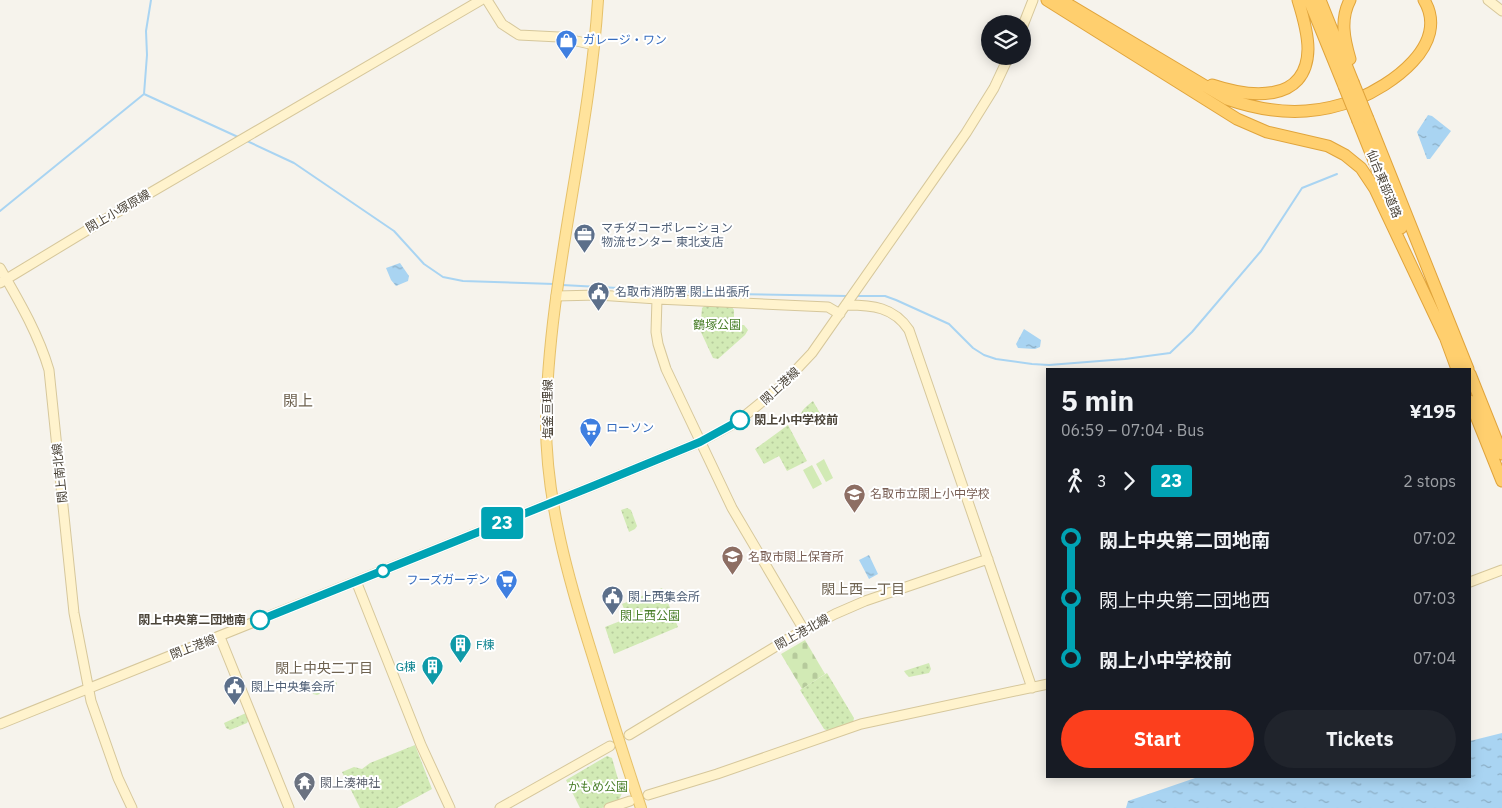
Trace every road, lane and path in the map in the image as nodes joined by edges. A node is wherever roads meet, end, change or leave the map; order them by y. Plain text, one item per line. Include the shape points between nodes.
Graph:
1 (482, 0) edge
2 (487, 0) edge
3 (598, 0) edge
4 (1033, 0) edge
5 (1047, 0) edge
6 (1061, 0) edge
7 (1298, 0) edge
8 (1309, 0) edge
9 (1320, 0) edge
10 (1350, 0) edge
11 (1424, 0) edge
12 (1432, 0) edge
13 (1488, 0) edge
14 (1502, 10) edge
15 (1027, 15) edge
16 (594, 45) junction
17 (1005, 65) edge
18 (1351, 83) junction
19 (1195, 86) junction
20 (1366, 119) junction
21 (0, 268) edge
22 (3, 281) edge
23 (557, 288) junction
24 (657, 298) junction
25 (850, 299) junction
26 (840, 314) junction
27 (1445, 337) junction
28 (1458, 368) edge
29 (1468, 368) edge
30 (1471, 378) edge
31 (1471, 402) edge
32 (1480, 412) junction
33 (700, 442) junction
34 (1502, 454) edge
35 (1502, 481) edge
36 (553, 502) junction
37 (988, 559) junction
38 (1502, 570) edge
39 (356, 581) junction
40 (1471, 582) edge
41 (804, 630) junction
42 (220, 637) junction
43 (1046, 684) edge
44 (88, 687) junction
45 (1032, 688) junction
46 (0, 724) edge
47 (629, 735) dead end
48 (610, 746) dead end
49 (648, 795) dead end
50 (630, 801) dead end
51 (132, 808) edge
52 (288, 808) edge
53 (450, 808) edge
54 (500, 808) edge
55 (609, 808) edge
56 (641, 808) edge

1 - 22 street, 閖上小塚原線
2 - 16 street via 502,24 519,35 559,37
3 - 16 main road, 塩釜亘理線
4 - 15 street
5 - 19 highway
6 - 19 highway
7 - 19 highway via 1308,41 1307,59 1300,75 1288,87 1272,94 1253,94
8 - 18 highway, 仙台東部道路
9 - 18 highway, 仙台東部道路
10 - 18 highway via 1343,28
11 - 19 highway via 1430,13 1430,30 1419,54 1386,84 1355,100 1319,109 1274,110 1244,105
12 - 19 highway via 1437,14 1437,30 1427,53 1416,68 1395,85 1358,105 1318,115 1277,117 1245,111
13 - 14 street
16 - 23 main road, 塩釜亘理線 via 583,137
17 - 25 street, 閖上港線 via 971,126
18 - 20 highway, 仙台東部道路, bridge
19 - 27 highway via 1237,119 1268,132 1328,146 1354,161 1376,189
20 - 27 highway, 仙台東部道路
20 - 29 highway, 仙台東部道路
21 - 22 street, 閖上南北線
22 - 44 street, 閖上南北線 via 32,324 49,370 74,613
23 - 24 street via 598,295
23 - 36 main road, 塩釜亘理線 via 546,425
24 - 26 street via 828,307
24 - 33 street via 656,332 662,360
25 - 26 street, 閖上港線
25 - 37 street via 882,308 905,323 909,330
26 - 33 street, 閖上港線 via 812,353 779,388 737,422
27 - 28 highway, 仙台東部道路
30 - 32 highway
31 - 32 highway
32 - 34 highway
32 - 35 highway
33 - 36 street, 閖上港線
33 - 41 street via 732,508
36 - 39 street, 閖上港線
36 - 56 main road, 塩釜亘理線 via 569,578
37 - 41 street, 閖上港北線 via 865,601
37 - 45 street
38 - 40 street
39 - 42 street, 閖上港線
39 - 53 street
41 - 47 street, 閖上港北線
42 - 44 street, 閖上港線
42 - 52 street
43 - 45 street
44 - 46 street, 閖上港線
44 - 51 street, 閖上南北線 via 105,742
45 - 49 street via 861,724
48 - 54 street
50 - 55 street

